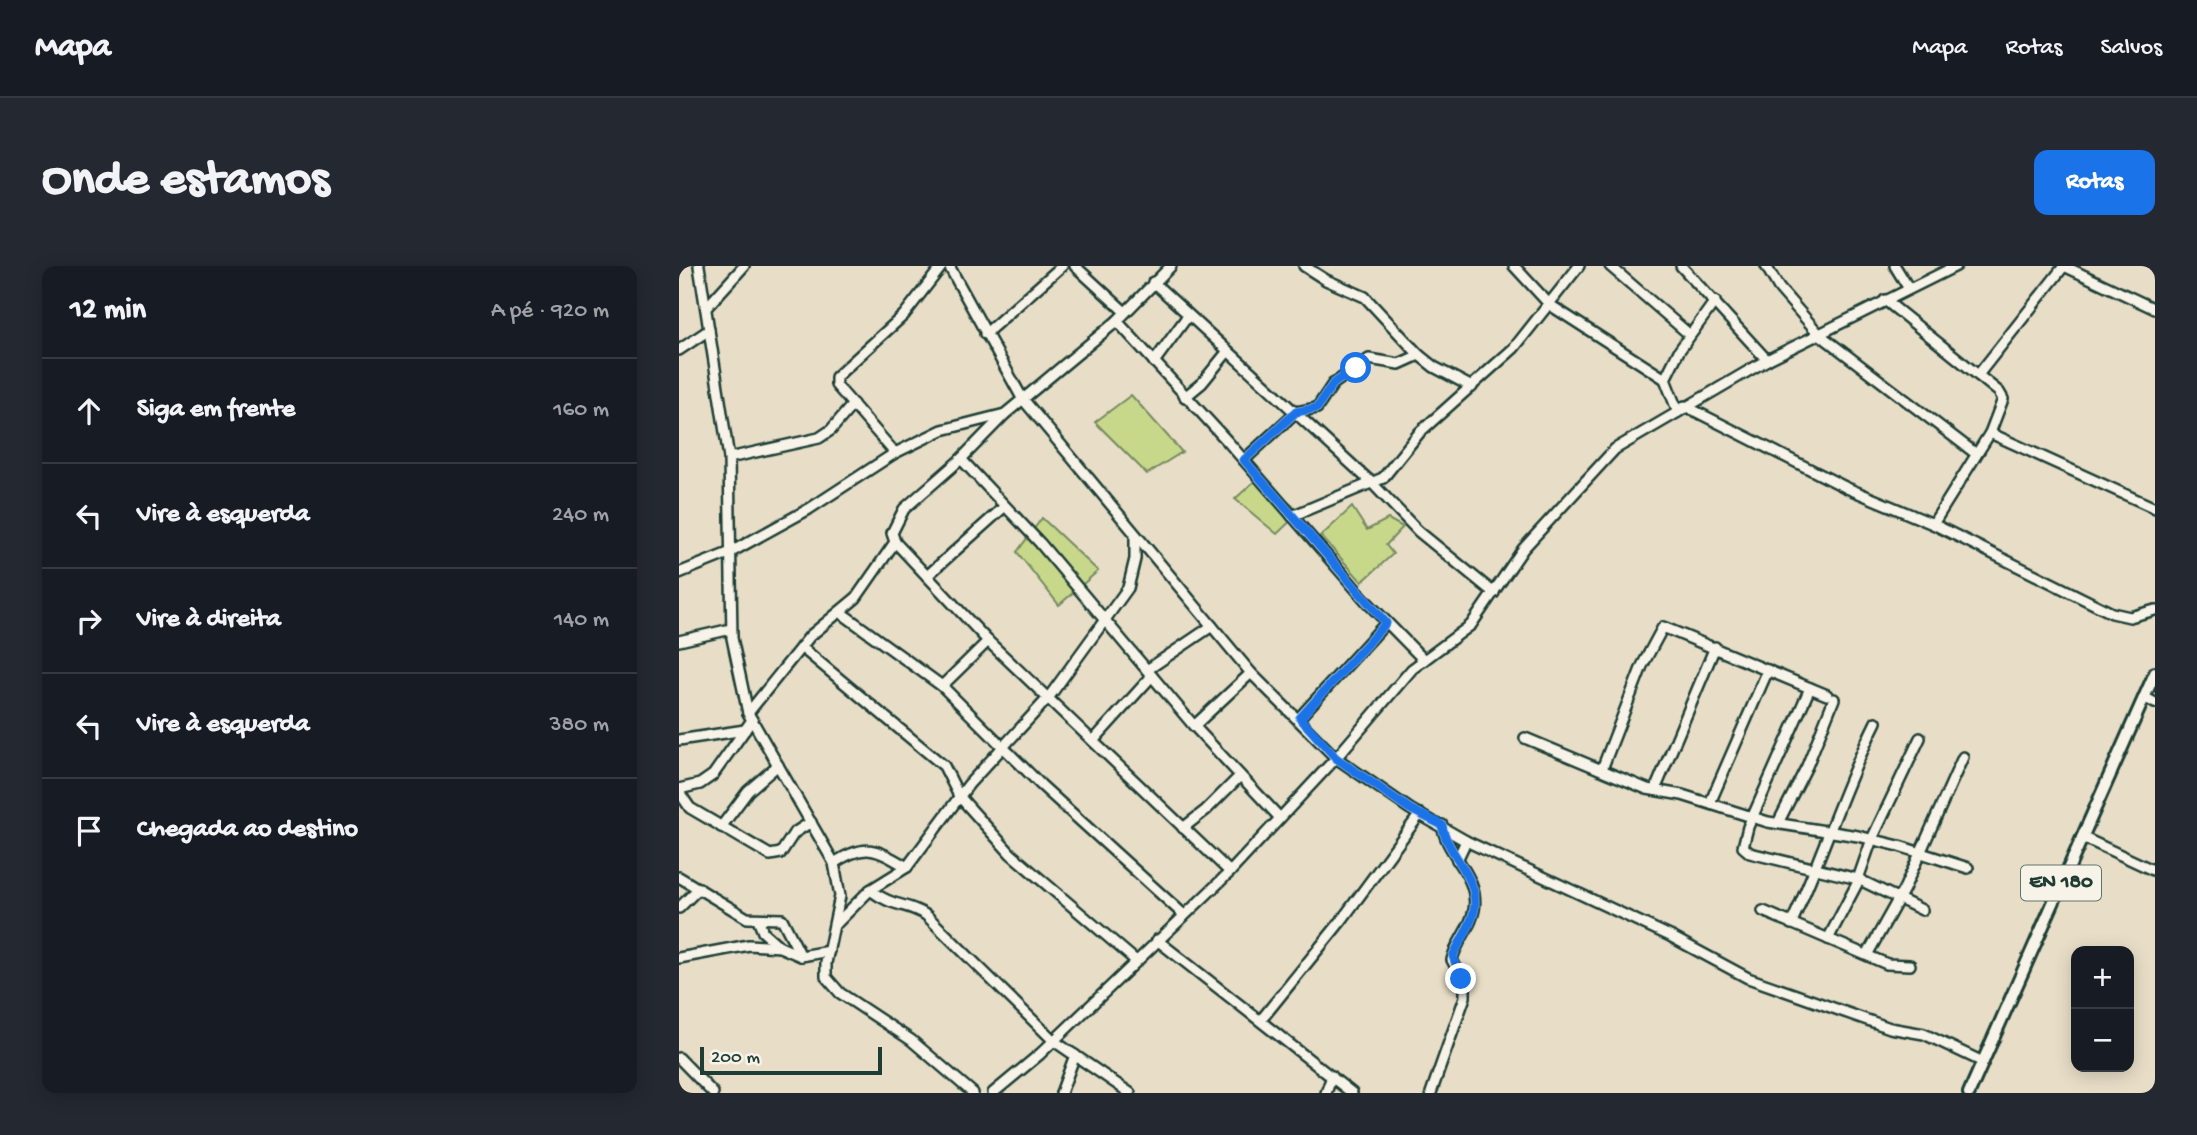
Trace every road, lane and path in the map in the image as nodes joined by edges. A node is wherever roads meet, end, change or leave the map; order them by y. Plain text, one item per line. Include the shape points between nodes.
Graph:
1 (699, 266) edge
2 (744, 266) edge
3 (942, 266) edge
4 (949, 266) edge
5 (1062, 266) edge
6 (1075, 266) edge
7 (1304, 266) edge
8 (1514, 266) edge
9 (1579, 266) edge
10 (1610, 266) edge
11 (1681, 266) edge
12 (1766, 266) edge
13 (1895, 266) edge
14 (1956, 266) edge
15 (2064, 266) edge
16 (1166, 268) edge
17 (1153, 282) junction
18 (1909, 289) junction
19 (1885, 300) junction
20 (1715, 301) junction
21 (1550, 305) junction
22 (706, 308) junction
23 (2155, 309) edge
24 (1125, 312) junction
25 (1187, 317) junction
26 (1117, 321) junction
27 (709, 330) junction
28 (985, 334) junction
29 (1819, 334) junction
30 (1690, 335) junction
31 (679, 350) edge
32 (1228, 351) junction
33 (1419, 355) junction
34 (1767, 360) junction
35 (1154, 362) junction
36 (1978, 374) junction
37 (1665, 379) junction
38 (1472, 387) junction
39 (1185, 397) junction
40 (1021, 398) junction
41 (853, 404) junction
42 (1682, 409) junction
43 (1296, 412) junction
44 (1005, 414) junction
45 (1990, 433) junction
46 (895, 453) junction
47 (1975, 453) junction
48 (729, 458) junction
49 (961, 459) junction
50 (1244, 460) junction
51 (1372, 483) junction
52 (1004, 507) junction
53 (2155, 508) edge
54 (1292, 516) junction
55 (1933, 524) junction
56 (1135, 536) junction
57 (895, 542) junction
58 (731, 552) junction
59 (679, 573) edge
60 (927, 576) junction
61 (1494, 593) junction
62 (2155, 610) edge
63 (840, 612) junction
64 (1105, 620) junction
65 (1386, 623) junction
66 (1212, 626) junction
67 (731, 629) junction
68 (679, 640) edge
69 (988, 642) junction
70 (801, 647) junction
71 (1715, 647) junction
72 (1423, 660) junction
73 (1768, 670) junction
74 (1149, 673) junction
75 (1251, 673) junction
76 (2155, 673) edge
77 (942, 686) junction
78 (1810, 688) junction
79 (1049, 697) junction
80 (2144, 697) junction
81 (2155, 703) edge
82 (1038, 710) junction
83 (1064, 714) junction
84 (750, 716) junction
85 (1300, 718) junction
86 (1876, 722) dead end
87 (1194, 726) junction
88 (745, 730) junction
89 (1525, 738) dead end
90 (1920, 738) dead end
91 (679, 740) edge
92 (1093, 741) junction
93 (1005, 749) junction
94 (1963, 757) dead end
95 (1336, 758) junction
96 (778, 765) junction
97 (1602, 769) junction
98 (1240, 776) junction
99 (679, 790) edge
100 (1654, 790) junction
101 (959, 796) junction
102 (1710, 803) junction
103 (1420, 814) junction
104 (1754, 817) junction
105 (1280, 818) junction
106 (811, 822) junction
107 (1778, 823) junction
108 (1442, 825) junction
109 (721, 827) junction
110 (1183, 828) junction
111 (1828, 831) junction
112 (2082, 837) junction
113 (1872, 839) junction
114 (1466, 841) junction
115 (1921, 853) junction
116 (1457, 860) junction
117 (834, 863) junction
118 (907, 867) junction
119 (1968, 868) dead end
120 (1817, 870) junction
121 (2155, 871) edge
122 (1230, 872) junction
123 (679, 877) edge
124 (1858, 879) junction
125 (698, 888) junction
126 (870, 890) junction
127 (1899, 900) junction
128 (679, 908) edge
129 (1922, 910) dead end
130 (1763, 911) dead end
131 (1184, 915) junction
132 (758, 920) junction
133 (837, 923) junction
134 (1791, 924) junction
135 (1828, 939) junction
136 (1157, 940) junction
137 (780, 947) junction
138 (829, 951) junction
139 (1867, 955) junction
140 (801, 956) junction
141 (679, 958) edge
142 (1135, 960) junction
143 (1910, 965) dead end
144 (1261, 1020) junction
145 (1054, 1041) junction
146 (1075, 1055) junction
147 (679, 1058) edge
148 (1983, 1062) junction
149 (1332, 1076) junction
150 (713, 1093) edge
151 (973, 1093) edge
152 (993, 1093) edge
153 (1061, 1093) edge
154 (1130, 1093) edge
155 (1326, 1093) edge
156 (1352, 1093) edge
157 (1431, 1093) edge
158 (1969, 1093) edge

1 - 22 street
2 - 22 street
3 - 41 street via 904,315 838,374 836,385
4 - 28 street
5 - 28 street
6 - 24 street
7 - 33 street via 1365,297
8 - 21 street
9 - 21 street
10 - 30 street
11 - 20 street
12 - 29 street
13 - 18 street
14 - 18 street
15 - 23 street
15 - 36 street
16 - 17 street
17 - 24 street
17 - 25 street
18 - 19 street
19 - 29 street
19 - 36 street
20 - 30 street
20 - 34 street
21 - 37 street
21 - 38 street via 1514,348
22 - 27 street
24 - 26 street
25 - 32 street
25 - 35 street
26 - 35 street
26 - 40 street
27 - 31 street
27 - 48 street
28 - 40 street
29 - 34 street
29 - 47 street
30 - 37 street
32 - 39 street
32 - 43 street
33 - 38 street
33 - 43 street via 1399,364 1369,359 1333,384 1317,408
34 - 42 street
35 - 39 street
36 - 45 street via 2003,398
37 - 42 street
38 - 51 street via 1420,432 1383,478
39 - 50 street
40 - 44 street
40 - 56 street
41 - 46 street
41 - 48 street via 818,438
42 - 55 street
42 - 61 street via 1615,449 1523,549
43 - 50 street
43 - 51 street
44 - 46 street via 950,427
44 - 49 street
45 - 47 street
45 - 53 street
46 - 58 street via 810,509
47 - 55 street
48 - 58 street
49 - 52 street
49 - 57 street via 904,509 892,533
50 - 54 street
51 - 54 street
51 - 61 street via 1418,531
52 - 60 street
52 - 64 street
54 - 65 street
55 - 62 street via 2112,612 2130,617
56 - 64 street via 1128,588
56 - 66 street
57 - 60 street
57 - 63 street via 856,598
58 - 59 street
58 - 67 street
60 - 69 street
61 - 72 street via 1471,625
63 - 70 street
63 - 77 street
64 - 74 street
64 - 79 street
65 - 72 street
65 - 85 street
66 - 74 street
66 - 75 street
67 - 68 street
67 - 84 street
69 - 77 street
69 - 79 street
70 - 84 street
70 - 101 street via 944,766
71 - 73 street
71 - 97 street via 1666,627 1660,629
71 - 100 street
72 - 95 street
73 - 78 street
73 - 102 street
74 - 87 street
74 - 92 street
75 - 85 street
75 - 87 street
76 - 80 main road, EN 180
77 - 93 street
78 - 104 street
78 - 107 street via 1830,697 1807,766
79 - 82 street
79 - 83 street
80 - 81 street
80 - 112 main road, EN 180
82 - 83 street
82 - 93 street
83 - 92 street
84 - 88 street
84 - 96 street
85 - 95 street
86 - 111 street
87 - 98 street
88 - 91 street
88 - 99 street via 708,780
89 - 97 street
90 - 113 street
92 - 110 street
93 - 101 street
93 - 131 street
94 - 115 street
95 - 103 street
95 - 105 street
96 - 106 street
96 - 109 street via 748,790
97 - 100 street
98 - 105 street
98 - 110 street
99 - 109 street via 686,805
100 - 102 street
101 - 118 street
101 - 142 street via 1011,854
102 - 104 street
103 - 108 street
103 - 144 street
104 - 107 street
104 - 120 street via 1742,844 1745,850
105 - 122 street
106 - 109 street via 798,829 776,855
106 - 117 street
107 - 111 street
108 - 114 street
108 - 116 street
110 - 122 street
111 - 113 street
111 - 120 street
112 - 121 street
112 - 148 main road, EN 180
113 - 115 street
113 - 124 street
114 - 116 street
114 - 148 street via 1670,936 1748,978 1890,1028 1924,1034
115 - 119 street
115 - 127 street
116 - 157 street via 1473,885 1475,899 1452,960 1466,990
117 - 118 street via 851,852 871,849
117 - 133 street via 840,888
118 - 126 street
120 - 124 street
120 - 134 street
122 - 131 street
123 - 125 street
124 - 127 street
124 - 135 street
125 - 128 street
125 - 132 street via 740,915
126 - 133 street
126 - 145 street via 886,902 926,915
127 - 129 street
127 - 139 street
130 - 134 street
131 - 136 street
132 - 137 street via 760,929
132 - 140 street via 782,919
133 - 138 street
134 - 135 street
135 - 139 street
136 - 142 street
136 - 144 street
137 - 140 street
137 - 141 street via 737,946
138 - 140 street
138 - 151 street via 827,977 840,993 911,1040
139 - 143 street via 1887,964
142 - 145 street
144 - 149 street
145 - 146 street
145 - 152 street
146 - 153 street
146 - 154 street
147 - 150 street
148 - 158 main road, EN 180
149 - 155 street
149 - 156 street

